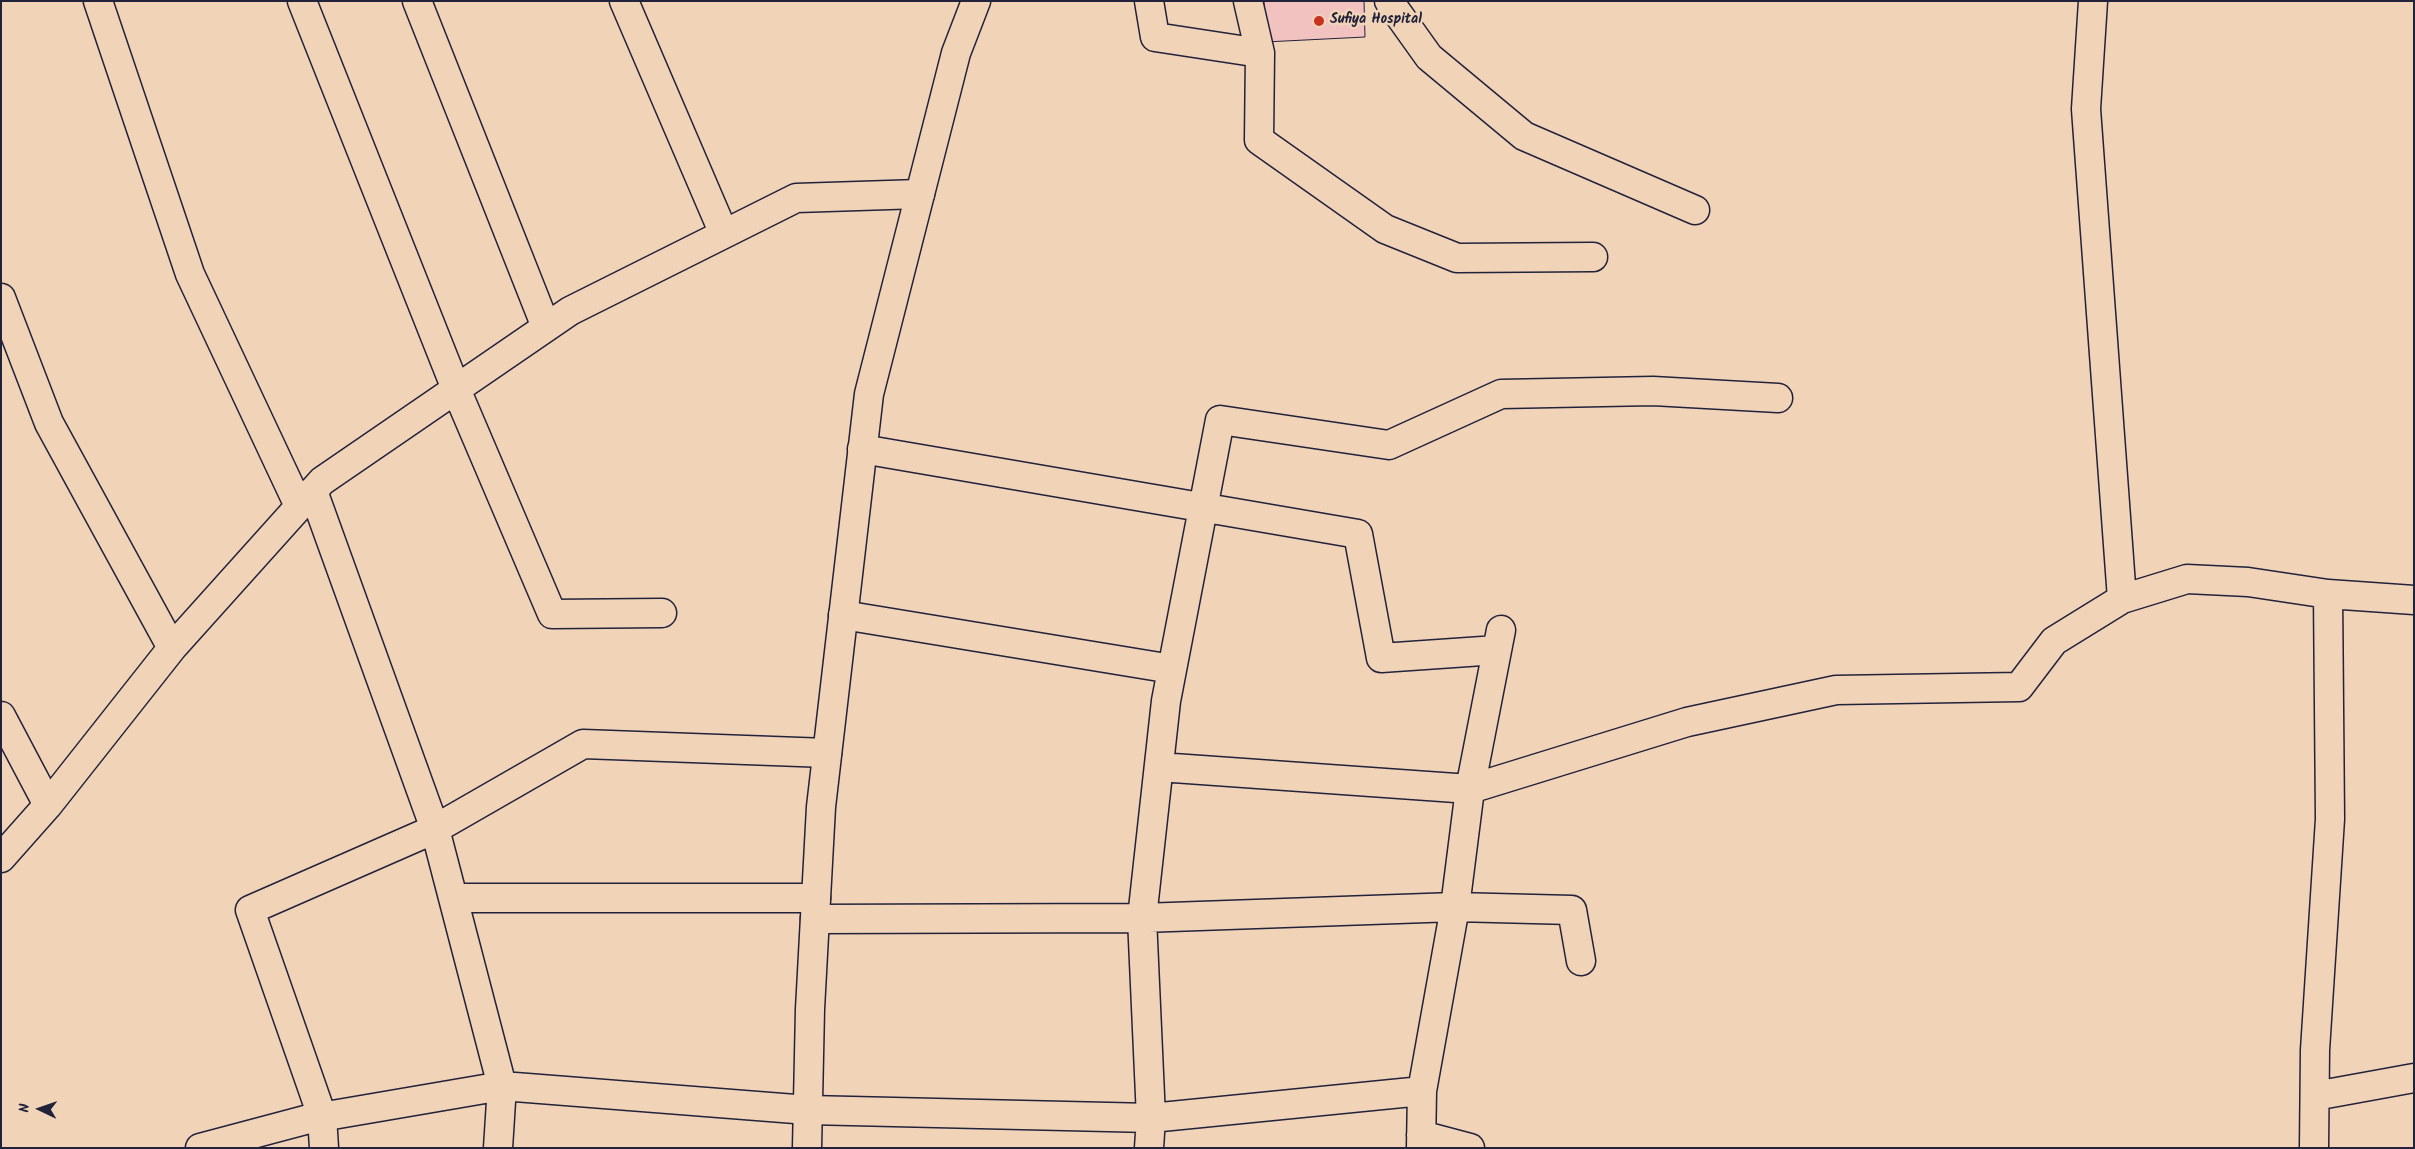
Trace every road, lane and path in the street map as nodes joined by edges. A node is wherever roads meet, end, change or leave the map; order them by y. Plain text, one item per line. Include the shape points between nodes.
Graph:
1 (98, 1) edge
2 (302, 1) edge
3 (417, 1) edge
4 (624, 1) edge
5 (976, 1) edge
6 (1149, 1) edge
7 (1248, 1) edge
8 (1389, 1) edge
9 (2093, 1) edge
10 (1260, 54) junction
11 (920, 194) junction
12 (1695, 210) dead end
13 (724, 234) junction
14 (1593, 257) dead end
15 (1, 298) edge
16 (546, 328) junction
17 (456, 389) junction
18 (1778, 398) dead end
19 (862, 449) junction
20 (306, 499) junction
21 (1203, 508) junction
22 (2328, 594) junction
23 (2122, 599) junction
24 (2414, 600) edge
25 (662, 612) dead end
26 (843, 616) junction
27 (172, 648) junction
28 (1172, 668) junction
29 (1, 716) edge
30 (827, 753) junction
31 (1159, 767) junction
32 (1470, 789) junction
33 (48, 805) junction
34 (436, 829) junction
35 (1, 858) edge
36 (454, 898) junction
37 (1456, 907) junction
38 (815, 908) junction
39 (1142, 918) junction
40 (1581, 961) dead end
41 (2414, 1078) edge
42 (502, 1086) junction
43 (1422, 1091) junction
44 (2315, 1096) junction
45 (808, 1110) junction
46 (322, 1116) junction
47 (1151, 1118) junction
48 (1421, 1142) edge
49 (200, 1148) edge
50 (324, 1148) edge
51 (498, 1148) edge
52 (807, 1148) edge
53 (1149, 1148) edge
54 (1470, 1148) edge
55 (2314, 1148) edge

1 - 20 street via 190,274
2 - 17 street
3 - 16 street
4 - 13 street
5 - 11 street via 956,53
6 - 10 street via 1155,37
7 - 10 street
8 - 12 street via 1429,58 1524,136
9 - 23 street via 2086,109
10 - 14 street via 1259,140 1385,229 1457,258
11 - 13 street via 796,198
11 - 19 street via 869,394
13 - 16 street via 570,311
15 - 27 street via 49,423
16 - 17 street
17 - 20 street via 322,481
17 - 25 street via 552,614
18 - 21 street via 1653,392 1500,394 1390,445 1220,420
19 - 21 street
19 - 26 street
20 - 27 street
20 - 34 street
21 - 28 street
21 - 32 street via 1358,534 1381,658 1499,640
22 - 23 street via 2248,582 2187,579
22 - 24 street
22 - 44 street via 2330,819
23 - 32 street via 2054,641 2019,687 1836,690 1688,722
26 - 28 street
26 - 30 street
27 - 33 street
28 - 31 street
29 - 33 street
30 - 34 street via 583,744
30 - 38 street
31 - 32 street
31 - 39 street
32 - 37 street
33 - 35 street
34 - 36 street
34 - 46 street via 250,910
36 - 38 street
36 - 42 street
37 - 39 street
37 - 40 street via 1572,910
37 - 43 street
38 - 39 street
38 - 45 street
39 - 47 street
41 - 44 street
42 - 45 street
42 - 46 street
42 - 51 street
43 - 47 street
43 - 48 street
44 - 55 street
45 - 47 street
45 - 52 street
46 - 49 street
46 - 50 street
47 - 53 street
48 - 54 street

